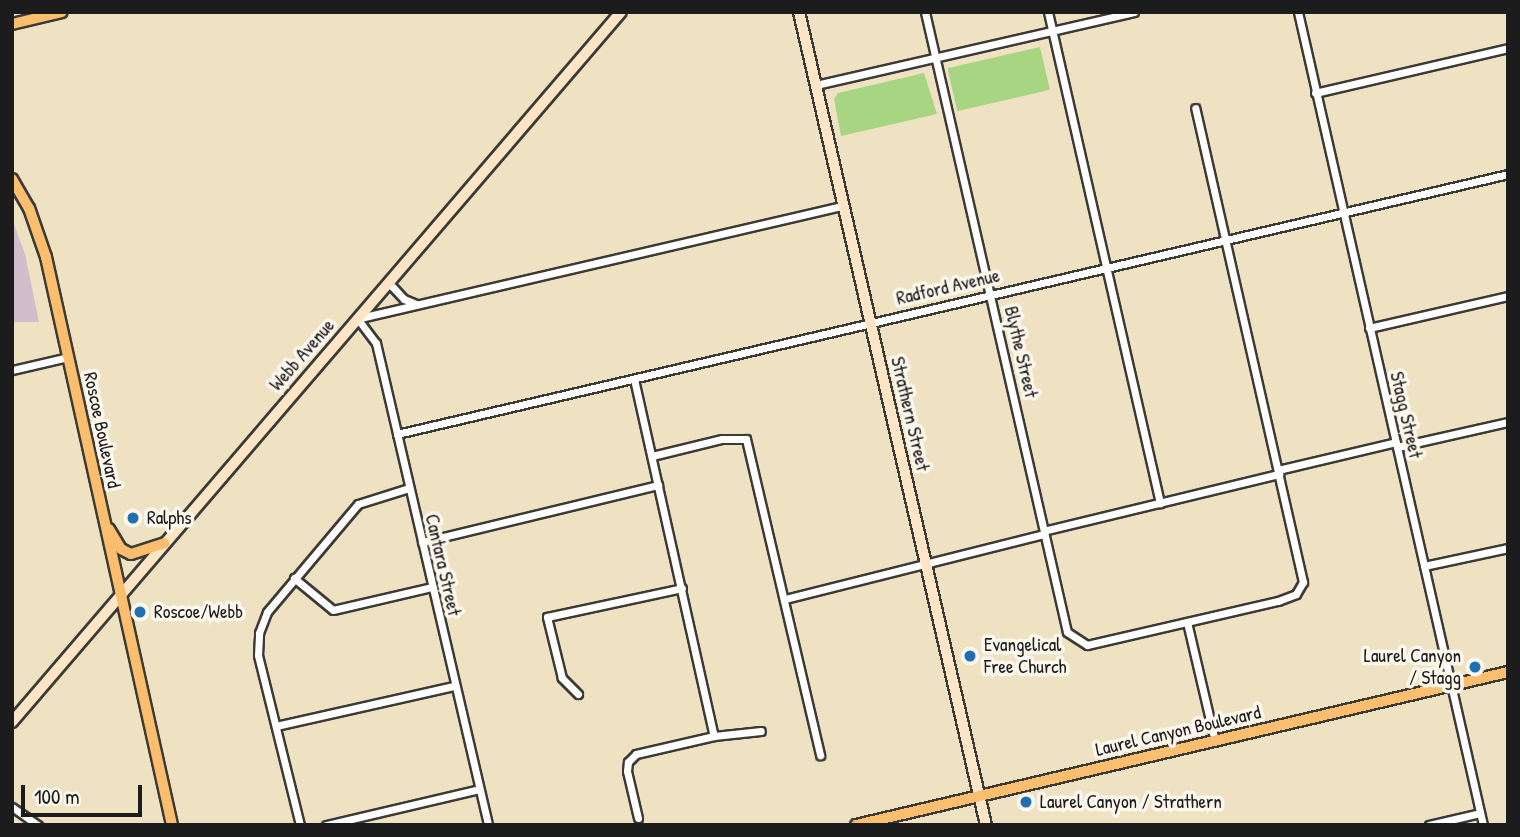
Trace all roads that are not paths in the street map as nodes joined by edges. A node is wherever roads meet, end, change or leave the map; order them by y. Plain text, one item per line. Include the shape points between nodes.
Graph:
1 (61, 12) edge
2 (621, 12) edge
3 (799, 12) edge
4 (925, 12) edge
5 (1048, 12) edge
6 (1134, 12) edge
7 (1298, 12) edge
8 (12, 24) edge
9 (1052, 30) junction
10 (1508, 48) edge
11 (936, 57) junction
12 (816, 85) junction
13 (1315, 93) junction
14 (1195, 108) dead end
15 (1508, 174) edge
16 (12, 179) edge
17 (844, 206) junction
18 (1343, 212) junction
19 (1227, 239) junction
20 (1107, 266) junction
21 (389, 283) junction
22 (990, 294) junction
23 (1508, 296) edge
24 (416, 304) junction
25 (356, 318) junction
26 (871, 322) junction
27 (1369, 328) junction
28 (68, 357) junction
29 (12, 370) edge
30 (634, 379) junction
31 (1508, 422) edge
32 (397, 434) junction
33 (1397, 445) junction
34 (652, 456) junction
35 (1278, 472) junction
36 (658, 485) junction
37 (409, 488) junction
38 (1160, 503) junction
39 (105, 523) junction
40 (1045, 532) junction
41 (422, 541) junction
42 (164, 543) junction
43 (1508, 548) edge
44 (926, 563) junction
45 (1424, 566) junction
46 (294, 578) junction
47 (432, 587) junction
48 (682, 588) junction
49 (120, 594) junction
50 (785, 599) junction
51 (1187, 622) junction
52 (1508, 672) edge
53 (1450, 685) junction
54 (454, 686) junction
55 (578, 694) dead end
56 (12, 722) edge
57 (276, 726) junction
58 (761, 731) dead end
59 (714, 736) junction
60 (1215, 741) junction
61 (820, 755) dead end
62 (479, 789) junction
63 (979, 796) junction
64 (12, 807) edge
65 (1480, 813) junction
66 (638, 818) dead end
67 (38, 825) edge
68 (172, 825) edge
69 (300, 825) edge
70 (327, 825) edge
71 (488, 825) edge
72 (856, 825) edge
73 (986, 825) edge
74 (1429, 825) edge
75 (1483, 825) edge

1 - 8 main road
2 - 21 street, Webb Avenue
3 - 12 street, Strathern Street
4 - 11 street, Blythe Street
5 - 9 street
6 - 9 street
7 - 13 street, Stagg Street
9 - 11 street
9 - 20 street
10 - 13 street
11 - 12 street
11 - 22 street, Blythe Street
12 - 17 street, Strathern Street
13 - 18 street, Stagg Street
14 - 19 street
15 - 18 street, Radford Avenue
16 - 28 main road, Roscoe Boulevard via 29,208 46,257
17 - 24 street
17 - 26 street, Strathern Street
18 - 19 street, Radford Avenue
18 - 27 street, Stagg Street
19 - 20 street, Radford Avenue
19 - 35 street
20 - 22 street, Radford Avenue
20 - 38 street
21 - 24 street
21 - 25 street, Webb Avenue
22 - 26 street, Radford Avenue
22 - 40 street, Blythe Street
23 - 27 street
24 - 25 street
25 - 32 street, Cantara Street via 376,343
25 - 42 street, Webb Avenue
26 - 30 street, Radford Avenue
26 - 44 street, Strathern Street
27 - 33 street, Stagg Street
28 - 29 street
28 - 39 main road, Roscoe Boulevard
30 - 32 street, Radford Avenue
30 - 34 street
31 - 33 street
32 - 37 street, Cantara Street
33 - 35 street
33 - 45 street, Stagg Street
34 - 36 street
34 - 50 street via 722,439 746,439
35 - 38 street
35 - 51 street via 1303,582 1292,597
36 - 41 street
36 - 48 street
37 - 41 street, Cantara Street
37 - 46 street via 358,504
38 - 40 street
39 - 42 main road via 126,553 138,554
39 - 49 main road, Roscoe Boulevard
40 - 44 street
40 - 51 street, Blythe Street via 1067,632 1087,645
41 - 47 street, Cantara Street
42 - 49 street, Webb Avenue
43 - 45 street
44 - 50 street
44 - 63 street, Strathern Street
45 - 53 street, Stagg Street
46 - 47 street via 333,610
46 - 57 street via 267,612 258,633 258,655
47 - 54 street, Cantara Street
48 - 55 street via 547,617 562,678
48 - 59 street
49 - 56 street, Webb Avenue
49 - 68 main road, Roscoe Boulevard
50 - 61 street
51 - 60 street
52 - 53 main road, Laurel Canyon Boulevard
53 - 60 main road, Laurel Canyon Boulevard
53 - 65 street, Stagg Street
54 - 57 street
54 - 62 street, Cantara Street
57 - 69 street
58 - 59 street
59 - 66 street via 636,754 628,762
60 - 63 main road, Laurel Canyon Boulevard
62 - 70 street
62 - 71 street, Cantara Street
63 - 72 main road, Laurel Canyon Boulevard
63 - 73 street, Strathern Street
64 - 67 street
65 - 74 street
65 - 75 street, Stagg Street

